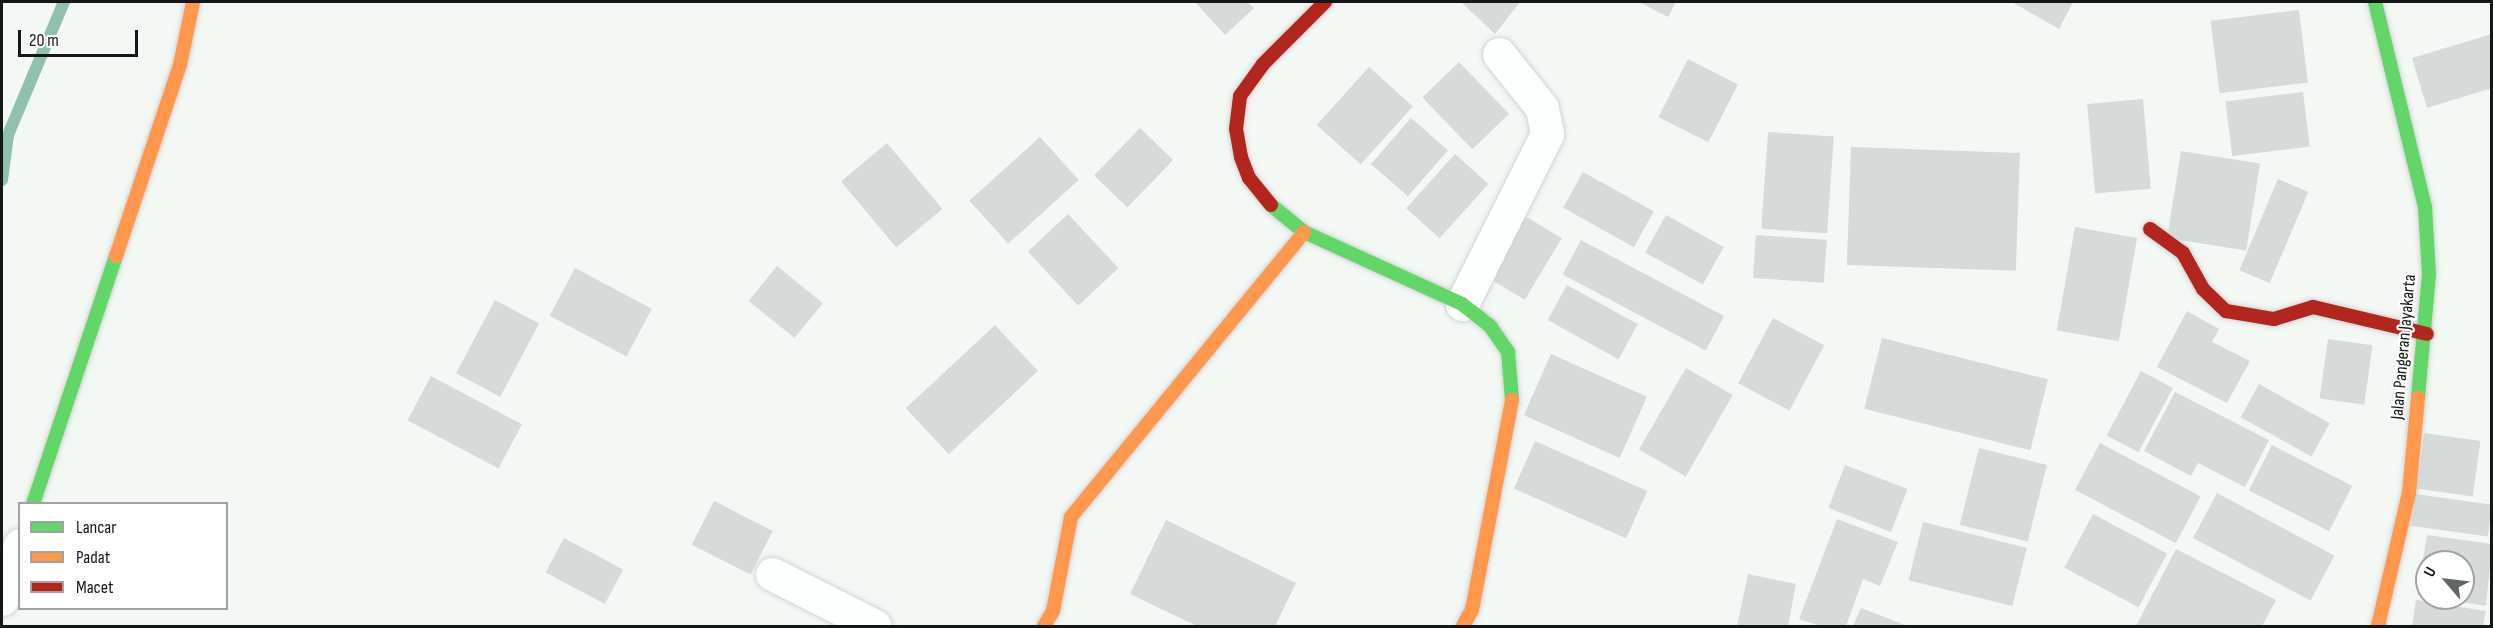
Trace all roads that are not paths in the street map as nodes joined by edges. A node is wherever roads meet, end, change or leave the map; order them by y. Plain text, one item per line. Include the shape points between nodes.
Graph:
1 (194, 2) edge
2 (1324, 2) edge
3 (2375, 2) edge
4 (1499, 54) dead end
5 (2150, 229) dead end
6 (1304, 232) junction
7 (1461, 304) junction
8 (2427, 334) junction
9 (34, 502) edge
10 (18, 551) edge
11 (772, 574) dead end
12 (2, 599) edge
13 (875, 627) edge
14 (1044, 627) edge
15 (1463, 627) edge
16 (2378, 627) edge

1 - 9 street via 180,65
2 - 6 street via 1263,64 1240,96 1236,129 1249,178 1277,213
3 - 8 street, Jalan Pangeran Jayakarta via 2425,207
4 - 7 street via 1542,108 1547,134
5 - 8 street via 2182,253 2203,289 2226,311 2274,319 2313,307
6 - 7 street
6 - 14 street via 1071,517 1053,611
7 - 15 street via 1490,326 1508,352 1514,391 1472,610
8 - 16 street, Jalan Pangeran Jayakarta via 2409,493
10 - 12 street
11 - 13 street

